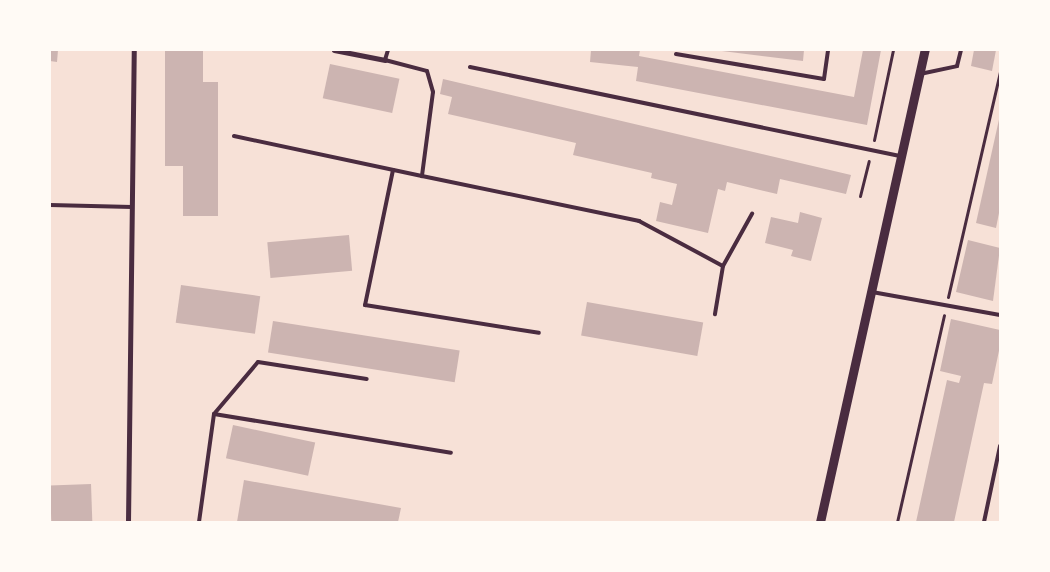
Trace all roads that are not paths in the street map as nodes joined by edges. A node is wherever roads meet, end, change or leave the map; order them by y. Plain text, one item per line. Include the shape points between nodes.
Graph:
1 (134, 50) edge
2 (334, 50) edge
3 (388, 50) edge
4 (828, 50) edge
5 (925, 50) edge
6 (961, 50) edge
7 (676, 54) dead end
8 (385, 60) junction
9 (470, 67) dead end
10 (920, 74) junction
11 (234, 136) dead end
12 (900, 156) junction
13 (393, 170) junction
14 (422, 176) junction
15 (50, 205) edge
16 (132, 207) junction
17 (752, 214) dead end
18 (723, 266) junction
19 (872, 292) junction
20 (715, 314) dead end
21 (1000, 315) edge
22 (539, 333) dead end
23 (367, 379) dead end
24 (214, 414) junction
25 (1000, 446) edge
26 (451, 453) dead end
27 (128, 522) edge
28 (199, 522) edge
29 (820, 522) edge
30 (984, 522) edge

1 - 16 street
2 - 8 street
3 - 8 lane
4 - 7 lane via 824,79
5 - 10 street
6 - 10 lane via 957,66
8 - 14 lane via 427,71 433,92
9 - 12 lane
10 - 12 street
11 - 13 lane
12 - 19 street
13 - 14 lane
13 - 22 lane via 365,304
14 - 18 lane via 639,221
15 - 16 lane
16 - 27 street
17 - 18 lane
18 - 20 lane
19 - 21 lane
19 - 29 street
23 - 24 lane via 258,362
24 - 26 lane
24 - 28 lane
25 - 30 lane

